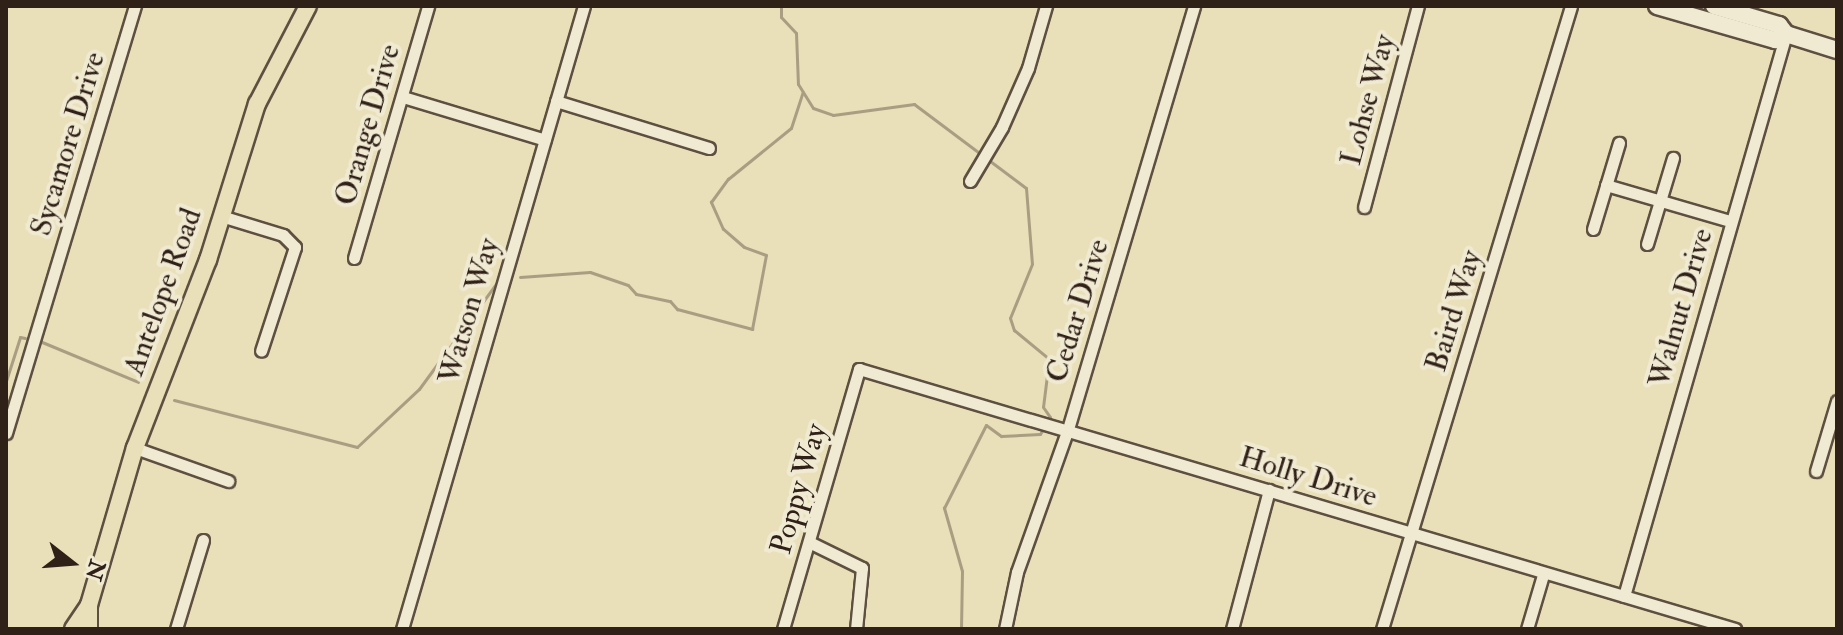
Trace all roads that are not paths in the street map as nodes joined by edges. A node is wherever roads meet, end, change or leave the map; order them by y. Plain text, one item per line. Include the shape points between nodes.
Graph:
1 (135, 6) edge
2 (308, 6) edge
3 (428, 6) edge
4 (584, 6) edge
5 (1046, 6) edge
6 (1194, 6) edge
7 (1418, 6) edge
8 (1571, 6) edge
9 (1657, 6) edge
10 (1714, 6) edge
11 (1786, 34) junction
12 (1837, 50) edge
13 (403, 97) junction
14 (556, 101) junction
15 (545, 140) junction
16 (1619, 143) dead end
17 (709, 148) dead end
18 (1673, 158) dead end
19 (970, 181) dead end
20 (1606, 185) junction
21 (1660, 201) junction
22 (1364, 207) dead end
23 (221, 216) junction
24 (1730, 221) junction
25 (1593, 229) dead end
26 (1647, 244) dead end
27 (354, 258) dead end
28 (261, 351) dead end
29 (867, 370) joint
30 (1837, 401) edge
31 (1068, 429) junction
32 (6, 433) edge
33 (135, 448) junction
34 (1816, 471) dead end
35 (228, 481) dead end
36 (1269, 490) junction
37 (1411, 533) junction
38 (203, 540) dead end
39 (809, 542) junction
40 (1543, 575) junction
41 (1624, 596) junction
42 (89, 605) junction
43 (73, 629) edge
44 (89, 629) edge
45 (176, 629) edge
46 (402, 629) edge
47 (783, 629) edge
48 (856, 629) edge
49 (1005, 629) edge
50 (1232, 629) edge
51 (1382, 629) edge
52 (1527, 629) edge
53 (1735, 629) edge

1 - 32 street, Sycamore Drive
2 - 23 main road, Antelope Road via 257,104
3 - 13 street, Orange Drive
4 - 14 street, Watson Way
5 - 19 street via 1028,68
6 - 31 street, Cedar Drive
7 - 22 street, Lohse Way
8 - 37 street, Baird Way
9 - 11 main road via 1775,40
10 - 11 main road via 1779,25
11 - 12 main road
11 - 24 street, Walnut Drive
13 - 15 street
13 - 27 street, Orange Drive
14 - 15 street, Watson Way
14 - 17 street
15 - 46 street, Watson Way
16 - 20 street
18 - 21 street
20 - 21 street
20 - 25 street
21 - 24 street
21 - 26 street
23 - 28 street via 283,235 295,247
23 - 33 main road, Antelope Road
24 - 41 street, Walnut Drive
29 - 31 street, Holly Drive
29 - 39 street, Poppy Way via 859,369 851,392
30 - 34 street
31 - 36 street, Holly Drive
31 - 49 street, Cedar Drive via 1017,572
33 - 35 street
33 - 42 main road, Antelope Road
36 - 37 street, Holly Drive
36 - 50 street
37 - 40 street, Holly Drive
37 - 51 street, Baird Way
38 - 45 street
39 - 47 street, Poppy Way
39 - 48 street via 862,568
40 - 41 street, Holly Drive
40 - 52 street
41 - 53 street, Holly Drive
42 - 43 main road, Antelope Road
42 - 44 main road, Antelope Road

